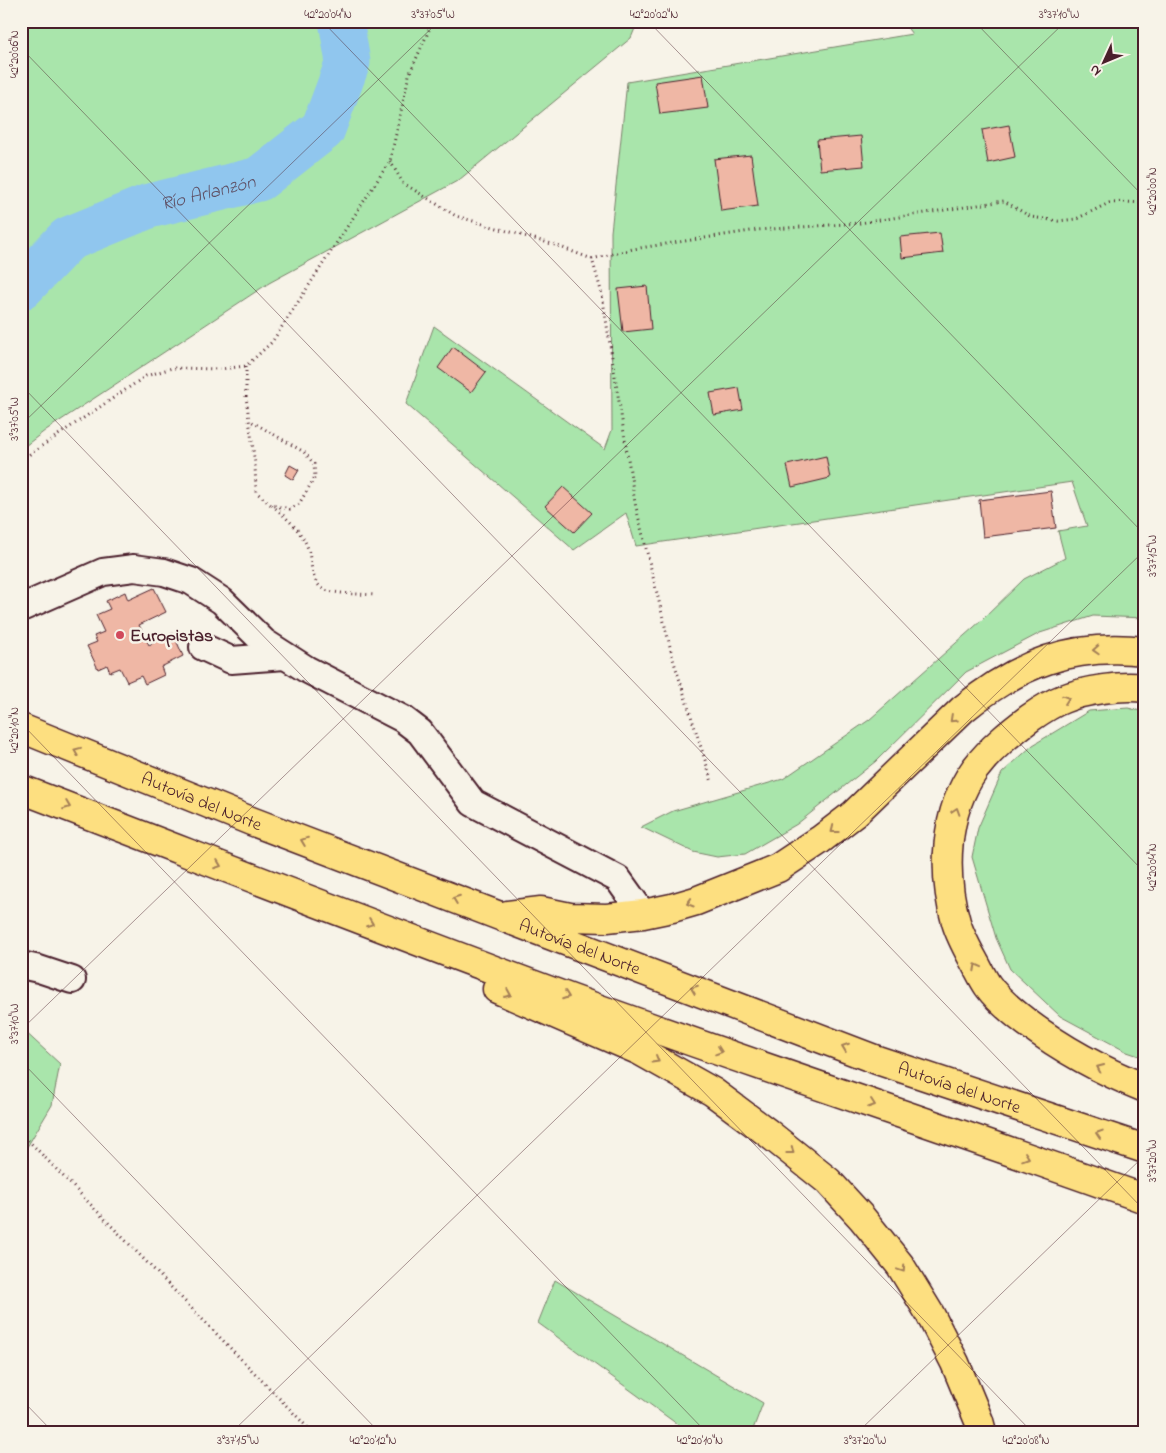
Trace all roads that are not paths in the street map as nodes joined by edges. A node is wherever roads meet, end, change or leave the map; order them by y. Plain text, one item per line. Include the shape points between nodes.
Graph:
1 (21, 608) edge
2 (204, 647) dead end
3 (1145, 651) edge
4 (285, 656) junction
5 (1145, 688) edge
6 (21, 728) edge
7 (21, 789) edge
8 (643, 914) junction
9 (502, 916) junction
10 (422, 943) junction
11 (21, 965) edge
12 (72, 980) dead end
13 (1145, 1088) edge
14 (1145, 1149) edge
15 (1145, 1200) edge
16 (982, 1432) edge

1 - 4 lane via 103,572 134,568 164,572 191,580 222,601 264,642
2 - 4 lane via 232,660
3 -> 8 highway via 1062,654 999,683 974,700 854,814 802,853 778,868 721,892
4 - 8 lane via 403,719 420,732 473,803 618,879
13 -> 5 highway via 1080,1059 1048,1039 1011,1010 988,986 956,922 947,879 953,815 974,770 994,746 1037,713 1062,699 1097,690
9 -> 6 highway, Autovía del Norte via 251,821
7 -> 10 highway
8 - 9 highway via 607,918 570,917 541,911
14 -> 9 highway, Autovía del Norte via 877,1060
10 -> 15 highway via 595,1008
10 -> 16 highway via 463,975 640,1051 713,1092 828,1182 900,1265 955,1363
11 - 12 lane

